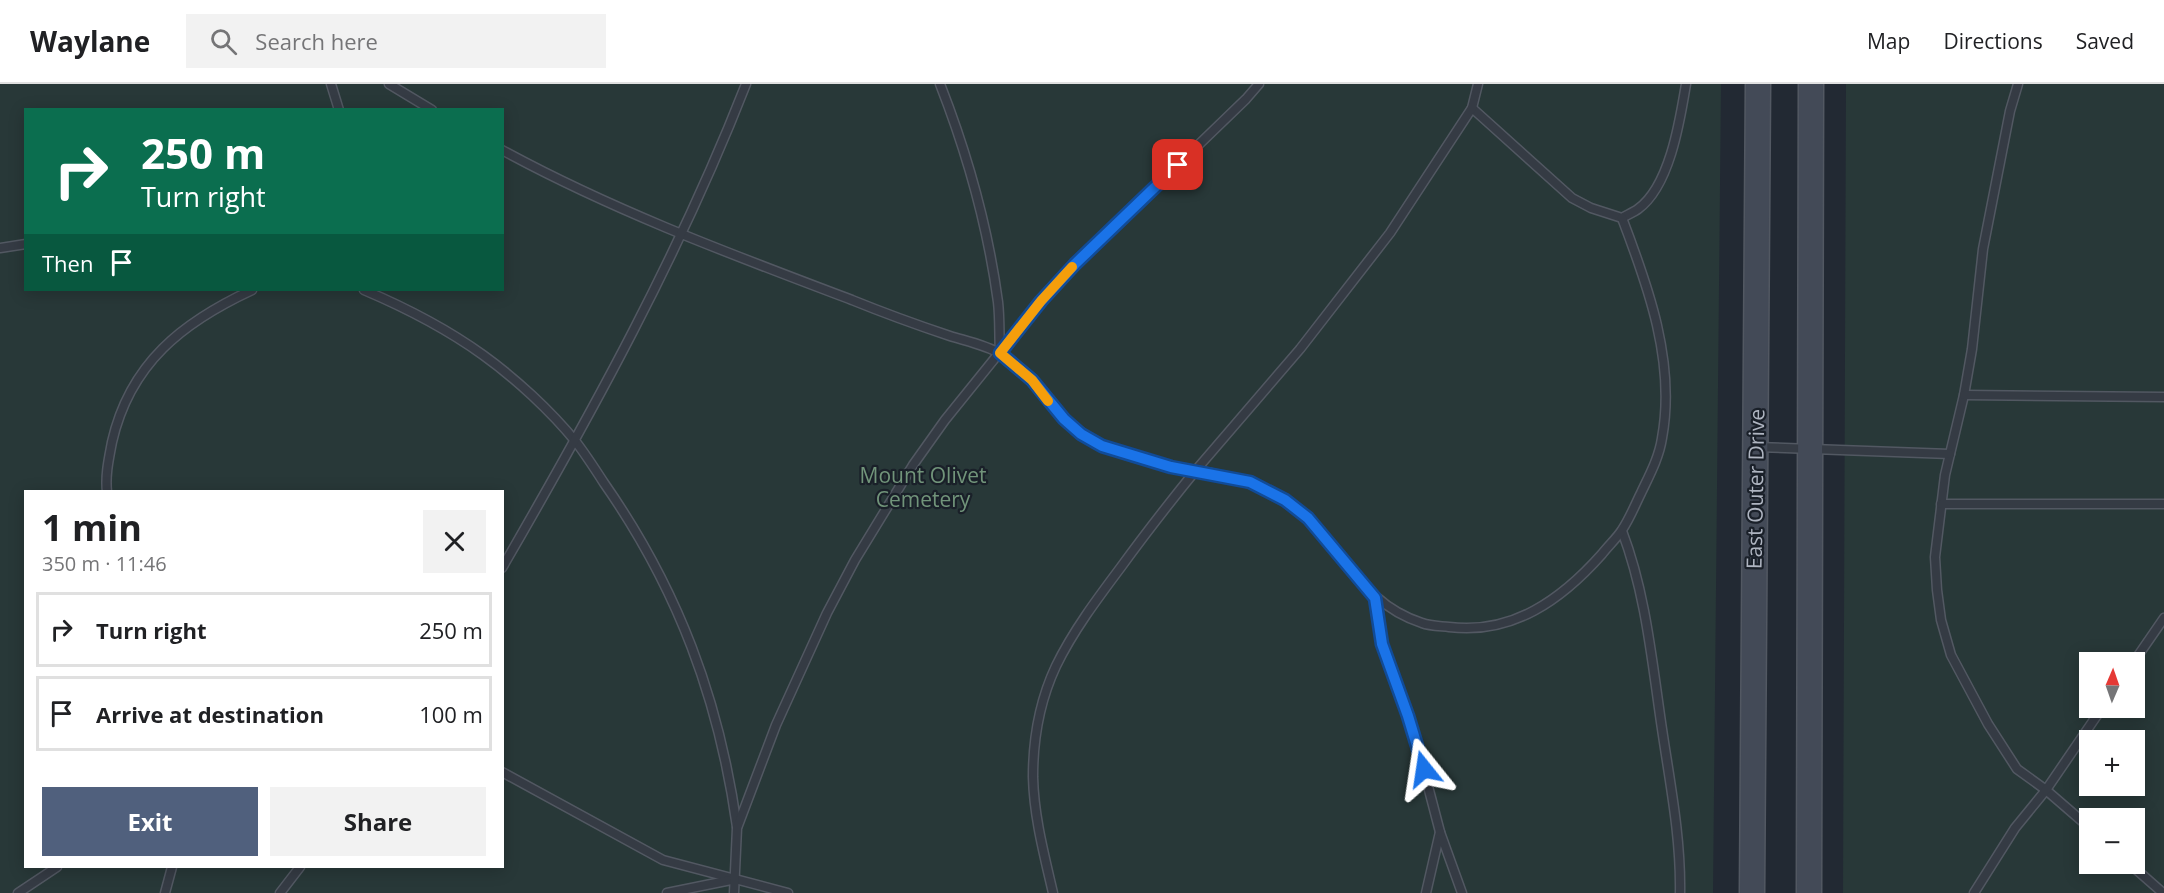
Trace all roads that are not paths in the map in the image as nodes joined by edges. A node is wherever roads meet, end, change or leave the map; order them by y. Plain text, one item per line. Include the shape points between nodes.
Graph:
1 (331, 84) edge
2 (389, 84) edge
3 (746, 84) edge
4 (940, 84) edge
5 (1259, 84) edge
6 (1478, 84) edge
7 (1686, 84) edge
8 (1758, 84) edge
9 (1811, 84) edge
10 (2018, 84) edge
11 (338, 108) edge
12 (429, 108) edge
13 (1472, 108) junction
14 (504, 151) edge
15 (1622, 218) junction
16 (682, 236) junction
17 (24, 244) edge
18 (0, 248) edge
19 (250, 291) edge
20 (366, 291) edge
21 (1000, 353) junction
22 (1964, 394) junction
23 (2164, 397) edge
24 (575, 442) junction
25 (1756, 447) junction
26 (1810, 448) junction
27 (1950, 454) junction
28 (1196, 470) junction
29 (107, 490) edge
30 (1941, 504) junction
31 (2164, 504) edge
32 (1622, 531) junction
33 (504, 565) edge
34 (1375, 598) junction
35 (2164, 618) edge
36 (2141, 652) edge
37 (2095, 718) edge
38 (504, 773) edge
39 (2046, 790) junction
40 (2079, 818) edge
41 (737, 828) junction
42 (1440, 832) junction
43 (56, 868) edge
44 (172, 868) edge
45 (299, 868) edge
46 (2141, 874) edge
47 (735, 880) junction
48 (18, 893) edge
49 (165, 893) edge
50 (280, 893) edge
51 (667, 893) edge
52 (734, 893) edge
53 (788, 893) edge
54 (1053, 893) edge
55 (1426, 893) edge
56 (1462, 893) edge
57 (1680, 893) edge
58 (1752, 893) edge
59 (1809, 893) edge
60 (1974, 893) edge
61 (2163, 893) edge

1 - 11 lane
2 - 12 lane
3 - 16 lane
4 - 21 lane via 989,247
5 - 21 lane via 1075,264
6 - 13 lane
7 - 15 lane via 1663,173 1651,196
8 - 25 main road, East Outer Drive
9 - 26 main road
10 - 22 lane via 1983,249
13 - 15 lane via 1572,198
13 - 28 lane via 1365,268
14 - 16 lane
15 - 32 lane via 1652,303 1665,381 1662,439 1654,465
16 - 21 lane
16 - 24 lane
17 - 18 lane
19 - 29 lane via 189,325 147,364 121,411 108,461
20 - 24 lane via 389,300 483,355
21 - 28 lane via 1032,380 1081,434 1131,456
21 - 41 lane via 913,465 855,560 776,725
22 - 23 lane
22 - 27 lane
24 - 33 lane
24 - 41 lane via 631,521 676,607 715,715
25 - 26 lane
25 - 58 main road, East Outer Drive
26 - 27 lane
26 - 59 main road
27 - 30 lane
28 - 34 lane via 1250,482 1285,500 1308,518
28 - 54 lane via 1075,633 1043,704 1033,777 1037,825
30 - 31 lane
30 - 39 lane via 1936,579 1951,656 2017,769
32 - 34 lane via 1559,595 1507,623 1484,628 1424,624
32 - 57 lane via 1634,563 1645,615 1673,806
34 - 42 lane via 1382,644 1419,748
35 - 36 lane
37 - 39 lane
38 - 47 lane via 663,861
39 - 40 lane
39 - 60 lane via 2015,828
41 - 47 lane
42 - 55 lane
42 - 56 lane
43 - 48 lane
44 - 49 lane
45 - 50 lane
46 - 61 lane
47 - 51 lane
47 - 52 lane
47 - 53 lane

